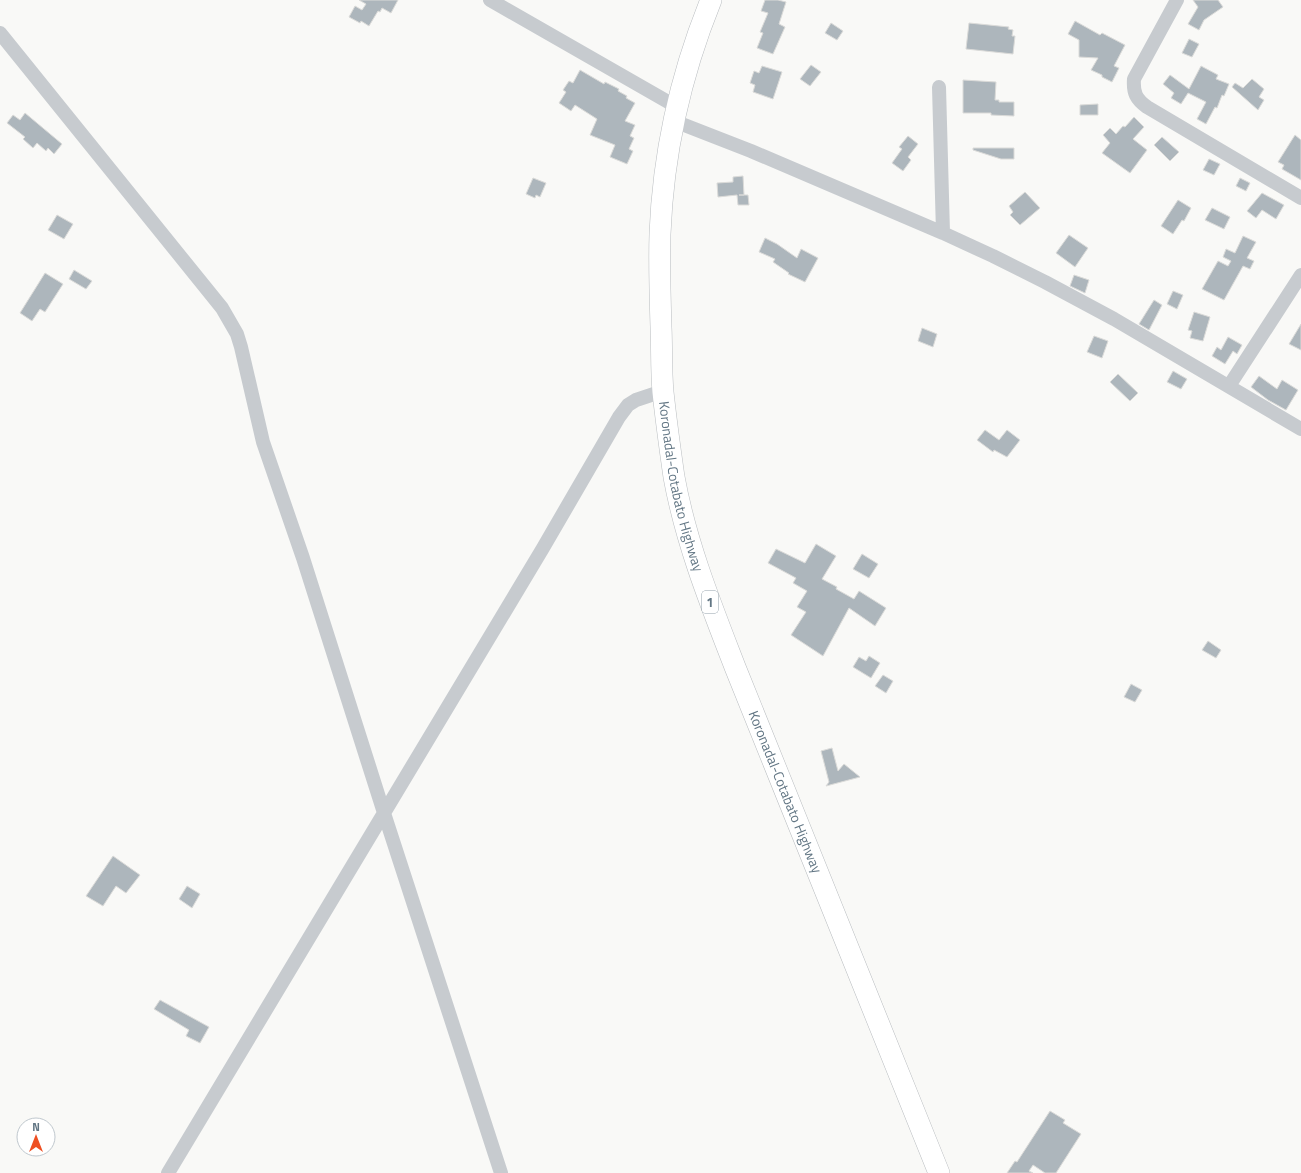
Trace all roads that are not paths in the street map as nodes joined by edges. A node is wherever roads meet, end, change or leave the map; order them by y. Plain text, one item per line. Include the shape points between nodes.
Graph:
1 (490, 0) edge
2 (711, 0) edge
3 (1177, 0) edge
4 (0, 33) edge
5 (938, 87) dead end
6 (675, 114) junction
7 (1301, 198) edge
8 (942, 233) junction
9 (1301, 275) edge
10 (1229, 386) junction
11 (663, 391) junction
12 (1301, 429) edge
13 (384, 813) junction
14 (168, 1173) edge
15 (501, 1173) edge
16 (939, 1173) edge

1 - 6 street
2 - 6 highway, Koronadal-Cotabato Highway / 1
3 - 7 street via 1134,79 1136,95 1147,107
4 - 13 street via 222,308 237,334 263,442 303,558
5 - 8 street
6 - 8 street via 751,151
6 - 11 highway, Koronadal-Cotabato Highway / 1 via 665,174 660,233
8 - 10 street via 1045,282
9 - 10 street
10 - 12 street
11 - 13 street via 636,400 628,405 619,417
11 - 16 highway, Koronadal-Cotabato Highway / 1 via 675,478 692,549 706,591
13 - 14 street
13 - 15 street

